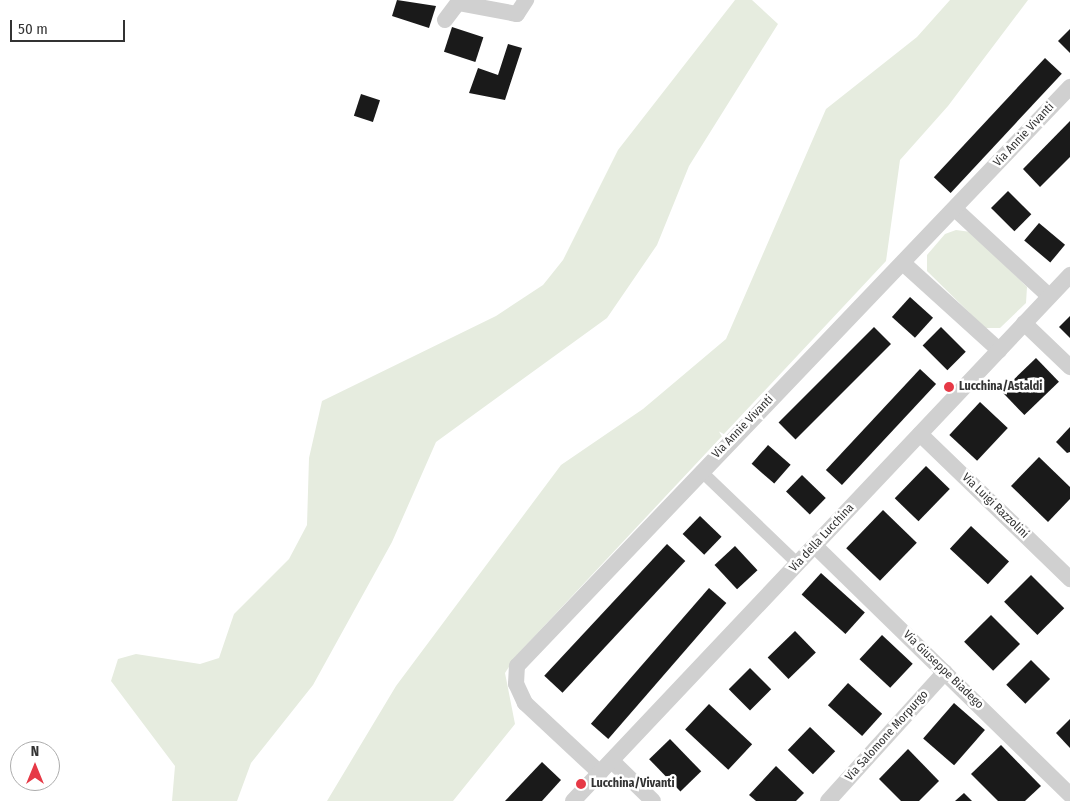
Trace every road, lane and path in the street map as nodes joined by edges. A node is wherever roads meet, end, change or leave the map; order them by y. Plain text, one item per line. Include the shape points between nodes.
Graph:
1 (526, 0) edge
2 (445, 20) dead end
3 (1070, 87) edge
4 (955, 209) junction
5 (903, 263) junction
6 (1070, 275) edge
7 (1049, 296) junction
8 (1024, 323) junction
9 (999, 350) junction
10 (1070, 367) edge
11 (920, 434) junction
12 (701, 470) junction
13 (815, 546) junction
14 (798, 564) junction
15 (1070, 578) edge
16 (945, 672) junction
17 (606, 767) junction
18 (1070, 796) edge
19 (573, 801) edge
20 (654, 801) edge
21 (828, 801) edge

1 - 2 street via 517,14 458,3
3 - 4 street, Via Annie Vivanti
4 - 5 street, Via Annie Vivanti
4 - 7 street
5 - 9 street
5 - 12 street, Via Annie Vivanti
6 - 7 street, Via della Lucchina
7 - 8 street, Via della Lucchina
8 - 9 street, Via della Lucchina
8 - 10 street
9 - 11 street, Via della Lucchina
11 - 13 street, Via della Lucchina
11 - 15 street, Via Luigi Razzolini
12 - 14 street
12 - 17 street, Via Annie Vivanti via 517,666 516,684 525,703
13 - 14 street, Via della Lucchina
13 - 16 street, Via Giuseppe Biadego
14 - 17 street, Via della Lucchina
16 - 18 street, Via Giuseppe Biadego
16 - 21 street, Via Salomone Morpurgo
17 - 19 street, Via della Lucchina
17 - 20 street, Via Annie Vivanti

